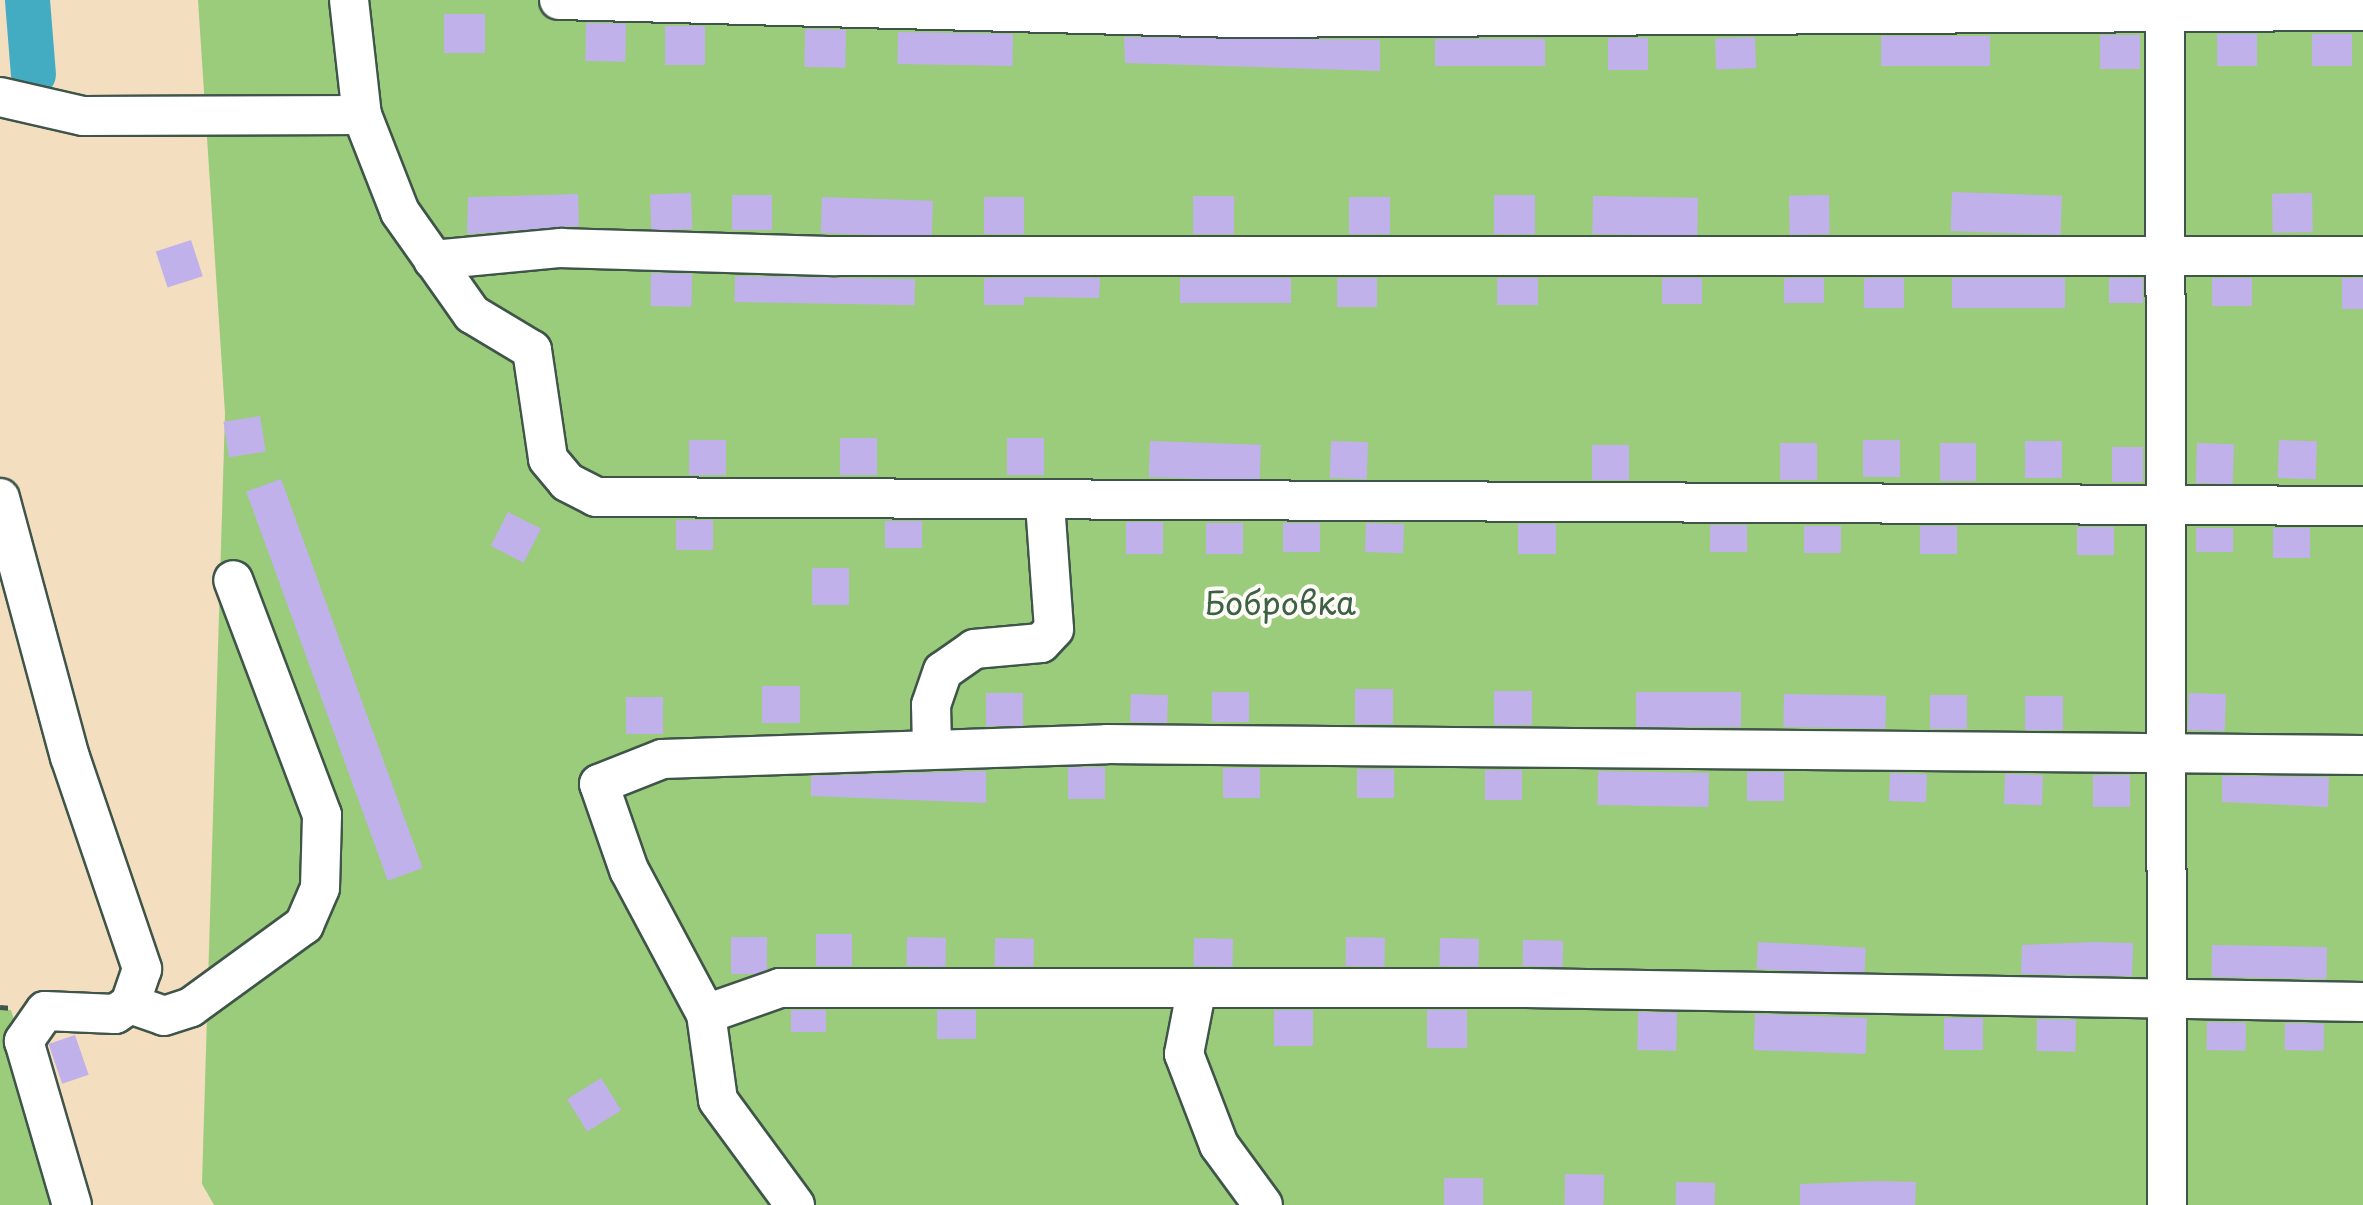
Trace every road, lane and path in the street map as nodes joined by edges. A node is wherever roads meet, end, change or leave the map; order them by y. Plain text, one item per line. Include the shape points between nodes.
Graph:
1 (349, 0) edge
2 (559, 0) edge
3 (2165, 6) edge
4 (2363, 12) edge
5 (0, 97) edge
6 (362, 115) junction
7 (2170, 256) junction
8 (2363, 256) edge
9 (434, 260) junction
10 (0, 498) edge
11 (1045, 503) junction
12 (2169, 506) junction
13 (2363, 506) edge
14 (232, 580) dead end
15 (932, 748) junction
16 (2168, 754) junction
17 (2363, 755) edge
18 (1196, 992) junction
19 (2168, 1002) junction
20 (2363, 1002) edge
21 (130, 1004) junction
22 (706, 1014) junction
23 (72, 1205) edge
24 (795, 1205) edge
25 (1263, 1205) edge
26 (2167, 1205) edge

1 - 6 street
2 - 3 street via 1239,18
3 - 4 street
3 - 7 street
5 - 6 street via 82,116
6 - 9 street via 400,212
7 - 8 street
7 - 9 street via 834,256 561,248
7 - 12 street
9 - 11 street via 472,314 532,350 548,459 566,482 596,497
10 - 21 street via 70,757 142,969
11 - 12 street
11 - 15 street via 1054,629 1041,643 974,649 943,671 932,705
12 - 13 street
12 - 16 street
14 - 21 street via 322,815 320,888 304,925 191,1007 164,1016
15 - 16 street
15 - 22 street via 662,759 599,784 629,870
16 - 17 street
16 - 19 street
18 - 19 street via 1526,988
18 - 22 street via 780,988
18 - 25 street via 1184,1054 1220,1145
19 - 20 street
19 - 26 street
21 - 23 street via 87,1017 45,1011 24,1041
22 - 24 street via 718,1100

